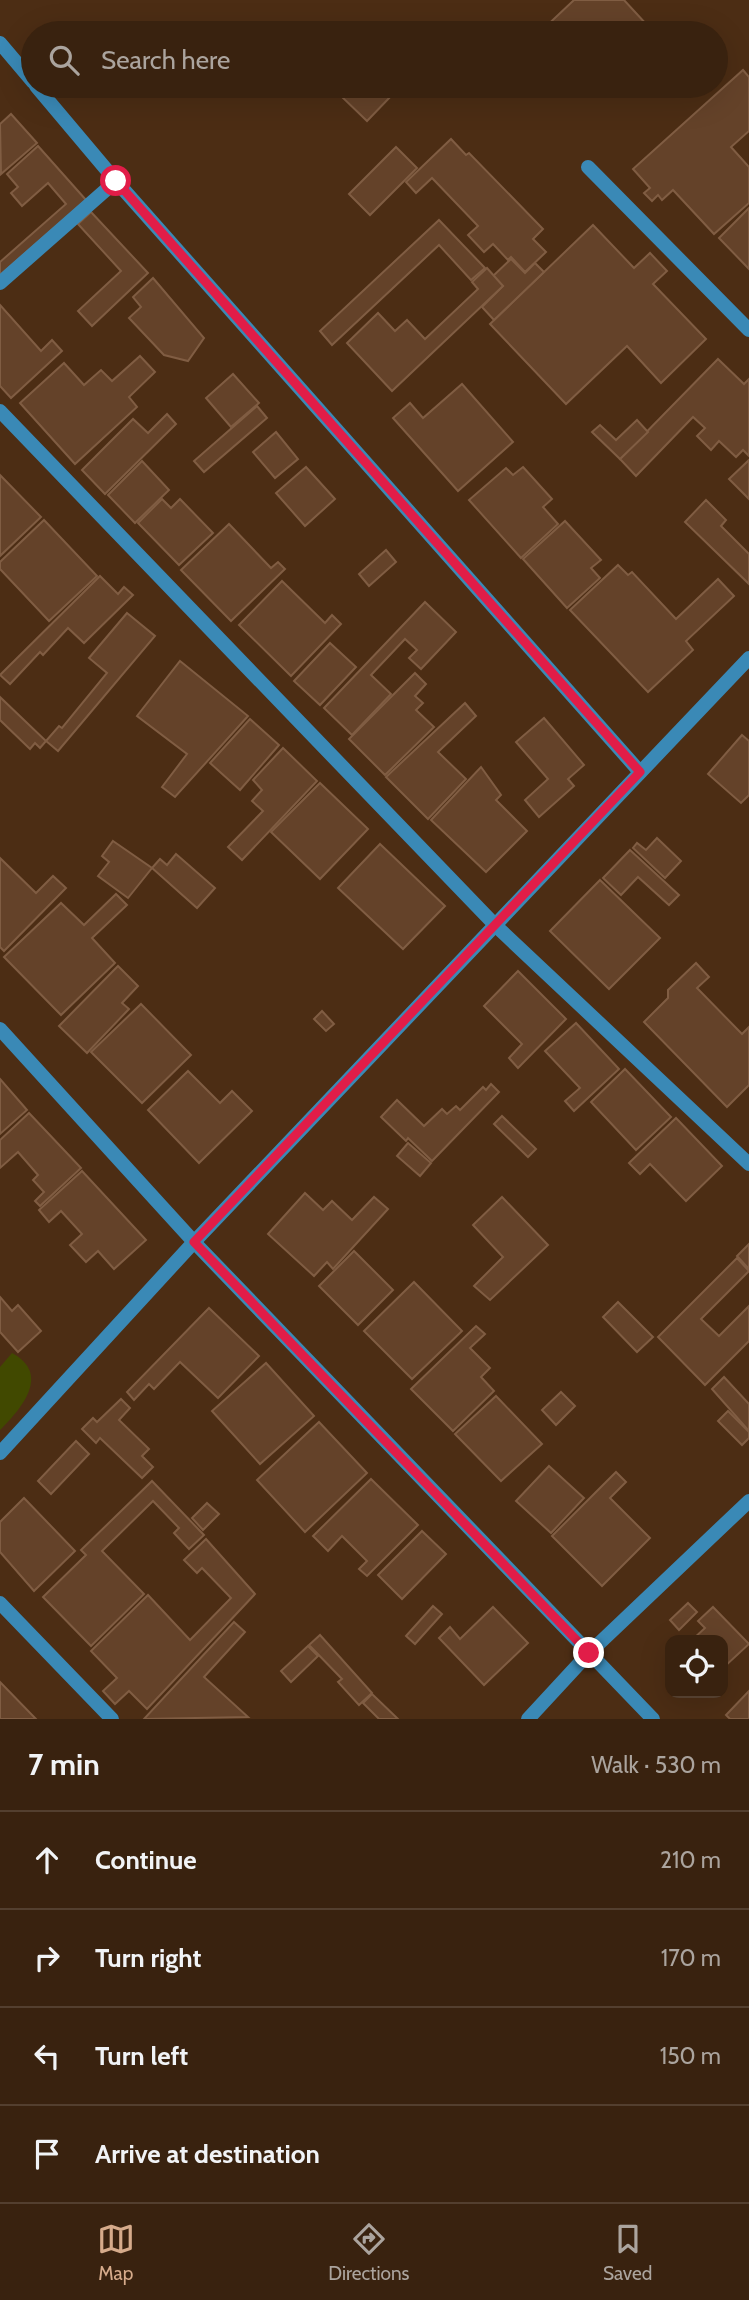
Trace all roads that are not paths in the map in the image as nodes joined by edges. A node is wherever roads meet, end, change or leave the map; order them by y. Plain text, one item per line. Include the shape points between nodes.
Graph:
1 (0, 43) edge
2 (21, 68) edge
3 (47, 98) edge
4 (588, 167) dead end
5 (116, 181) junction
6 (0, 284) edge
7 (749, 330) edge
8 (0, 411) edge
9 (749, 658) edge
10 (640, 772) junction
11 (496, 926) junction
12 (0, 1029) edge
13 (749, 1164) edge
14 (194, 1242) junction
15 (0, 1453) edge
16 (749, 1501) edge
17 (0, 1603) edge
18 (589, 1653) junction
19 (112, 1719) edge
20 (528, 1719) edge
21 (653, 1719) edge

1 - 2 street
3 - 5 street
4 - 7 street
5 - 6 street
5 - 10 street
8 - 11 street
9 - 10 street
10 - 11 street
11 - 13 street
11 - 14 street
12 - 14 street
14 - 15 street
14 - 18 street
16 - 18 street
17 - 19 street
18 - 20 street
18 - 21 street

